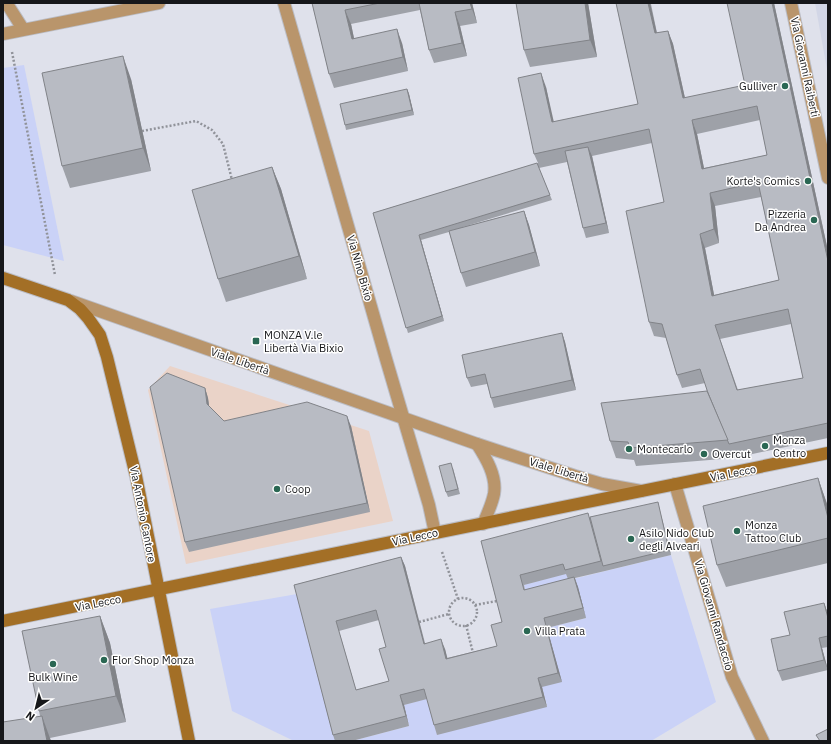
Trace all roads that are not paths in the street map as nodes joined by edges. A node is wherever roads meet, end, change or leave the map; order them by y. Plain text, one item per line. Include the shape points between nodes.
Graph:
1 (4, 3) edge
2 (159, 3) edge
3 (284, 3) edge
4 (791, 3) edge
5 (24, 29) junction
6 (6, 34) edge
7 (828, 178) edge
8 (3, 278) edge
9 (64, 299) junction
10 (403, 419) junction
11 (477, 444) junction
12 (828, 454) edge
13 (675, 484) junction
14 (642, 491) junction
15 (483, 524) junction
16 (435, 533) junction
17 (158, 591) junction
18 (3, 622) edge
19 (189, 741) edge
20 (763, 741) edge

1 - 5 street
2 - 5 street
3 - 10 street, Via Nino Bixio
4 - 7 street, Via Giovanni Raiberti
5 - 6 street
8 - 9 main road, Viale Libertà
9 - 10 street, Viale Libertà
9 - 17 main road, Via Antonio Cantore via 80,309 88,318 104,346 136,476
10 - 11 street, Viale Libertà
10 - 16 street, Via Nino Bixio
11 - 14 street, Viale Libertà via 588,480
11 - 15 street via 486,457 492,473 494,493
12 - 13 main road, Via Lecco
13 - 14 main road, Via Lecco
13 - 20 street, Via Giovanni Randaccio via 732,677
14 - 15 main road, Via Lecco
15 - 16 main road, Via Lecco
16 - 17 main road, Via Lecco
17 - 18 main road, Via Lecco
17 - 19 main road, Via Antonio Cantore

